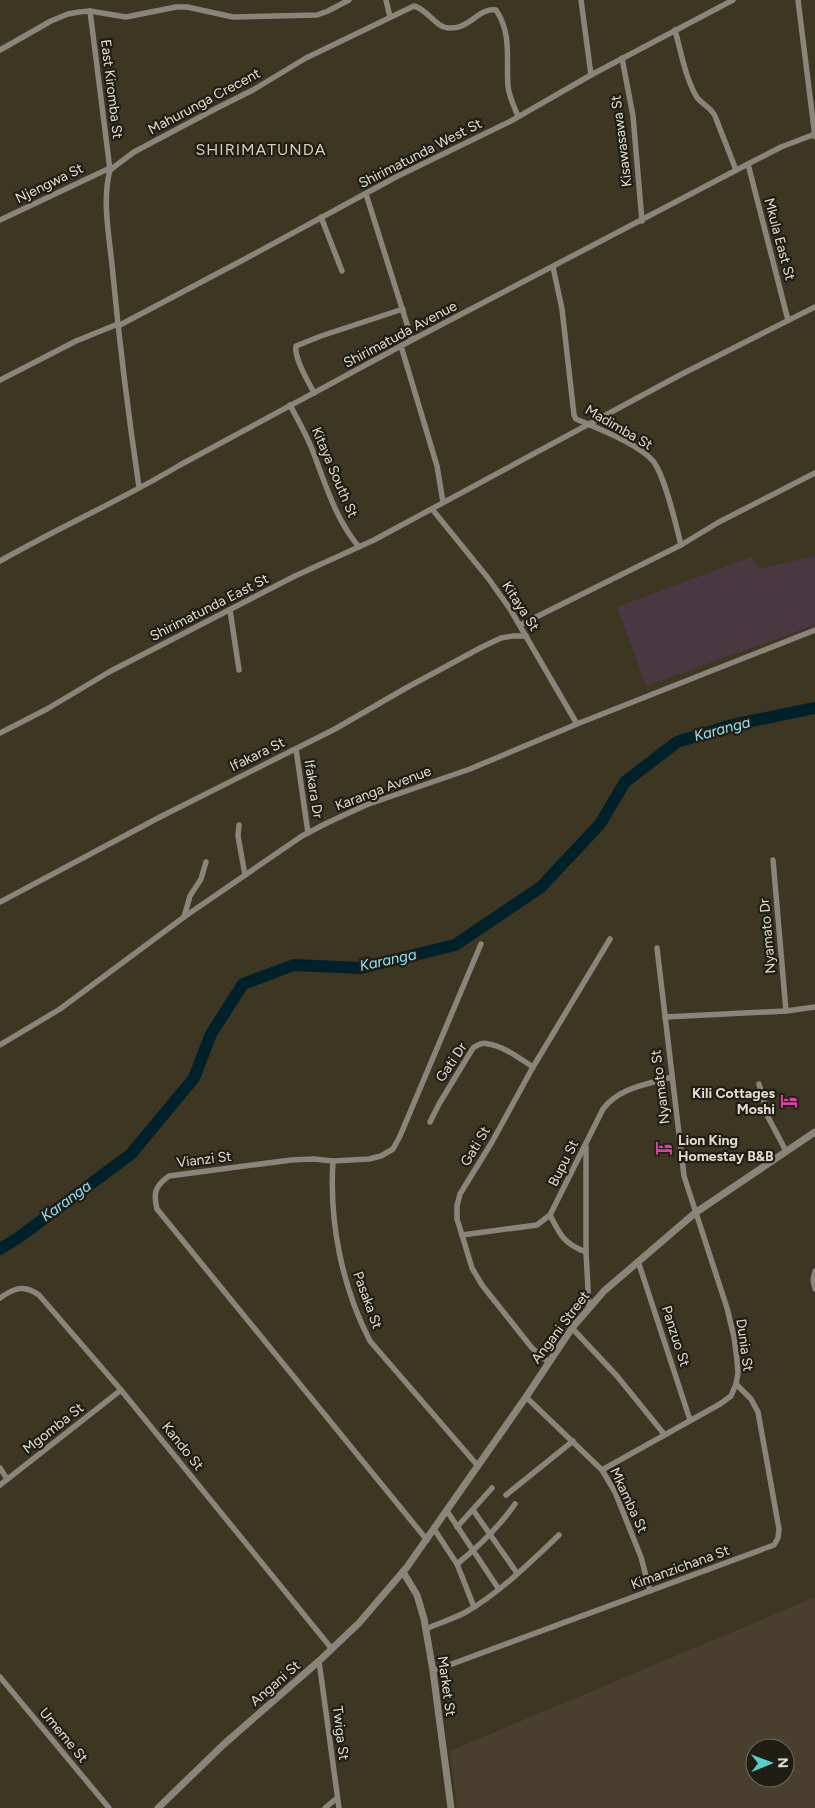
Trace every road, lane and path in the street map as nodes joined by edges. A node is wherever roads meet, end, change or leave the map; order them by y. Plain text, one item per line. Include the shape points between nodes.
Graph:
1 (349, 0) edge
2 (386, 0) edge
3 (581, 0) edge
4 (733, 0) edge
5 (798, 0) edge
6 (90, 12) junction
7 (390, 17) junction
8 (675, 30) junction
9 (0, 50) edge
10 (622, 58) junction
11 (591, 75) junction
12 (518, 116) junction
13 (815, 134) edge
14 (815, 138) edge
15 (748, 164) junction
16 (110, 169) junction
17 (736, 170) junction
18 (366, 194) junction
19 (321, 217) junction
20 (0, 220) edge
21 (642, 221) junction
22 (553, 267) junction
23 (342, 271) dead end
24 (815, 307) edge
25 (403, 309) junction
26 (788, 320) junction
27 (118, 325) junction
28 (412, 340) junction
29 (401, 346) junction
30 (0, 380) edge
31 (314, 393) junction
32 (290, 405) junction
33 (589, 424) junction
34 (815, 473) edge
35 (139, 487) junction
36 (443, 502) junction
37 (432, 510) junction
38 (681, 544) junction
39 (359, 547) junction
40 (0, 561) edge
41 (230, 610) junction
42 (520, 625) junction
43 (815, 630) edge
44 (526, 636) junction
45 (239, 670) dead end
46 (576, 724) junction
47 (0, 733) edge
48 (296, 749) junction
49 (239, 825) dead end
50 (308, 832) junction
51 (773, 860) dead end
52 (206, 862) dead end
53 (245, 875) junction
54 (0, 902) edge
55 (184, 917) junction
56 (610, 939) dead end
57 (480, 944) dead end
58 (657, 948) dead end
59 (815, 1007) edge
60 (786, 1010) junction
61 (665, 1017) junction
62 (0, 1045) edge
63 (534, 1067) junction
64 (672, 1077) junction
65 (759, 1084) dead end
66 (430, 1122) dead end
67 (815, 1132) edge
68 (586, 1145) junction
69 (786, 1151) junction
70 (333, 1161) junction
71 (695, 1213) junction
72 (550, 1215) junction
73 (462, 1235) junction
74 (586, 1252) junction
75 (638, 1261) junction
76 (815, 1271) edge
77 (815, 1289) edge
78 (0, 1298) edge
79 (589, 1307) junction
80 (572, 1328) junction
81 (548, 1362) junction
82 (736, 1384) junction
83 (121, 1390) junction
84 (526, 1397) junction
85 (690, 1420) junction
86 (664, 1434) junction
87 (573, 1441) junction
88 (478, 1466) junction
89 (0, 1468) edge
90 (602, 1470) junction
91 (7, 1479) junction
92 (0, 1486) edge
93 (492, 1488) dead end
94 (506, 1495) dead end
95 (515, 1504) dead end
96 (473, 1510) junction
97 (447, 1511) junction
98 (457, 1527) junction
99 (434, 1529) junction
100 (490, 1532) junction
101 (559, 1535) dead end
102 (427, 1540) junction
103 (473, 1551) junction
104 (457, 1564) junction
105 (404, 1572) junction
106 (517, 1573) junction
107 (498, 1588) junction
108 (650, 1591) junction
109 (474, 1607) junction
110 (426, 1629) junction
111 (332, 1649) junction
112 (319, 1661) junction
113 (433, 1671) junction
114 (0, 1677) edge
115 (337, 1798) junction
116 (109, 1808) edge
117 (158, 1808) edge
118 (325, 1808) edge
119 (339, 1808) edge
120 (451, 1808) edge

1 - 6 street via 317,15 233,16 187,7 126,17
2 - 7 street
3 - 11 street
4 - 8 street, Shirimatunda West St
5 - 13 street
6 - 9 street via 68,14 51,21
6 - 16 street, East Kiromba St
7 - 12 street, Mahurunga Crecent via 414,6 425,11 443,28 457,28 489,10 496,10 504,28 508,48 508,87
7 - 16 street, Mahurunga Crecent via 297,63 253,90 134,152
8 - 10 street, Shirimatunda West St
8 - 17 street via 687,77 697,98 712,110
10 - 11 street, Shirimatunda West St
10 - 21 street, Kisawasawa St via 634,125
11 - 12 street, Shirimatunda West St
12 - 18 street, Shirimatunda West St
13 - 14 street
13 - 15 street, Shirimatuda Avenue
15 - 17 street, Shirimatuda Avenue
15 - 26 street, Mkula East St
16 - 20 street, Njengwa St
16 - 27 street via 108,216
17 - 21 street, Shirimatuda Avenue
18 - 19 street, Shirimatunda West St
18 - 25 street
19 - 23 street
19 - 27 street, Shirimatunda West St
21 - 22 street, Shirimatuda Avenue
22 - 28 street, Shirimatuda Avenue
22 - 33 street, Madimba St via 562,309 574,415
24 - 26 street, Shirimatunda East St
25 - 28 street
25 - 31 street via 296,346 299,361
26 - 33 street, Shirimatunda East St
27 - 30 street, Shirimatunda West St via 76,341
27 - 35 street
28 - 29 street, Shirimatuda Avenue
29 - 31 street, Shirimatuda Avenue
29 - 36 street via 437,466
31 - 32 street, Shirimatuda Avenue
32 - 35 street, Shirimatuda Avenue
32 - 39 street, Kitaya South St via 334,506
33 - 36 street, Shirimatunda East St
33 - 38 street, Madimba St via 643,452 654,462
34 - 38 street
35 - 40 street, Shirimatuda Avenue
36 - 37 street, Shirimatunda East St
37 - 39 street, Shirimatunda East St
37 - 42 street, Kitaya St via 488,578
38 - 42 street
39 - 41 street, Shirimatunda East St
41 - 45 street
41 - 47 street, Shirimatunda East St via 108,672
42 - 44 street, Kitaya St
43 - 46 street, Karanga Avenue
44 - 46 street, Kitaya St
44 - 48 street, Ifakara St via 501,638 482,647
46 - 50 street, Karanga Avenue via 470,769 366,805
48 - 50 street, Ifakara Dr
48 - 54 street, Ifakara St
49 - 53 street
50 - 53 street, Karanga Avenue
51 - 60 street, Nyamato Dr
52 - 55 street
53 - 55 street, Karanga Avenue
55 - 62 street, Karanga Avenue via 60,1009
56 - 63 street, Gati St
57 - 70 street, Vianzi St via 392,1149 369,1159
58 - 61 street, Nyamato St
59 - 60 street
60 - 61 street
61 - 64 street, Nyamato St
63 - 66 street, Gati Dr via 488,1043 473,1048
63 - 73 street, Gati St via 460,1194 456,1206
64 - 68 street, Bupu St via 612,1098 603,1109
64 - 71 street, Nyamato St via 684,1176
65 - 69 street via 768,1118
67 - 69 street, Angani Street
68 - 72 street, Bupu St
68 - 74 street
69 - 71 street, Angani Street
70 - 88 street, Pasaka St via 333,1204 338,1243 359,1320 370,1341
70 - 102 street, Vianzi St via 291,1160 169,1176 159,1183 154,1198 157,1209
71 - 75 street, Angani Street
71 - 82 street, Dunia St via 730,1322 737,1360
72 - 73 street via 537,1225
72 - 74 street via 561,1237
73 - 81 street, Gati St via 472,1268 482,1285 532,1348
74 - 79 street
75 - 79 street, Angani Street
75 - 85 street, Panzuo St
76 - 77 street
78 - 83 street, Kando St via 21,1288 31,1289 39,1295
79 - 80 street, Angani Street
80 - 81 street, Angani Street
80 - 86 street via 617,1376
81 - 84 street, Angani Street
82 - 85 street, Dunia St via 732,1396
82 - 108 street, Kimanzichana St via 751,1399 758,1412 778,1538 774,1545
83 - 91 street, Mgomba St
83 - 111 street, Kando St
84 - 87 street, Mkamba St
84 - 88 street, Angani Street
85 - 86 street, Dunia St
86 - 90 street, Dunia St
87 - 90 street, Mkamba St
87 - 94 street
88 - 97 street, Angani Street
89 - 91 street
90 - 108 street, Mkamba St via 615,1492 641,1557
91 - 92 street, Mgomba St
93 - 96 street
95 - 100 street via 506,1518
96 - 98 street
96 - 100 street
97 - 98 street
97 - 99 street, Angani Street
98 - 103 street
99 - 102 street, Angani Street
99 - 104 street
100 - 103 street
100 - 106 street
101 - 106 street
102 - 105 street, Angani Street
103 - 104 street
103 - 107 street
104 - 109 street
105 - 110 street, Market St via 417,1595
105 - 111 street, Angani St via 360,1623
106 - 107 street
107 - 109 street
108 - 113 street, Kimanzichana St
109 - 110 street
110 - 113 street, Market St
111 - 112 street, Angani St
112 - 115 street, Twiga St
112 - 117 street, Angani St
113 - 120 street, Market St
114 - 116 street, Umeme St
115 - 118 street
115 - 119 street, Twiga St

